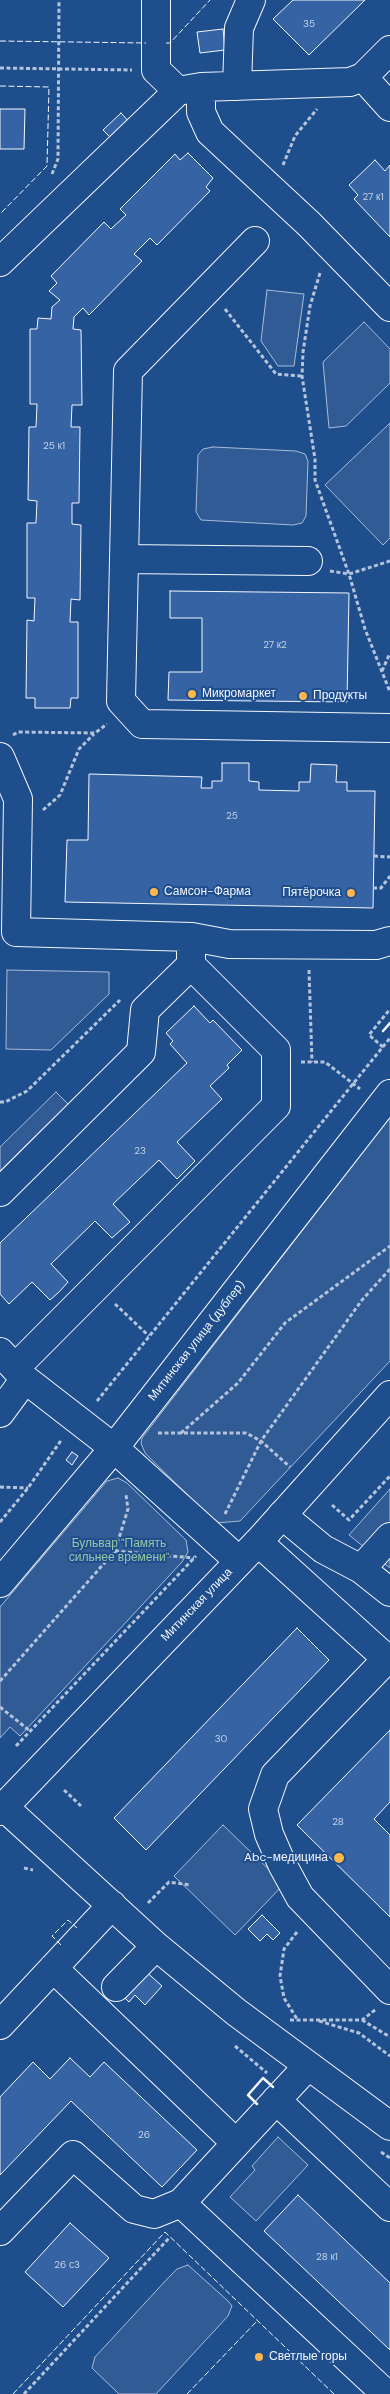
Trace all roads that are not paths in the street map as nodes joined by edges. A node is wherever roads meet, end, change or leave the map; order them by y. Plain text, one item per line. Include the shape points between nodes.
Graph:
1 (156, 0) edge
2 (251, 0) edge
3 (390, 50) edge
4 (351, 80) junction
5 (237, 86) junction
6 (189, 89) junction
7 (390, 107) edge
8 (255, 241) dead end
9 (0, 262) edge
10 (390, 308) edge
11 (124, 559) junction
12 (308, 561) road end
13 (390, 728) edge
14 (3, 748) edge
15 (8, 921) edge
16 (192, 937) junction
17 (390, 941) edge
18 (191, 964) junction
19 (390, 1094) edge
20 (0, 1192) edge
21 (13, 1366) edge
22 (390, 1395) edge
23 (0, 1413) edge
24 (114, 1448) junction
25 (282, 1515) junction
26 (390, 1537) edge
27 (258, 1542) junction
28 (239, 1561) junction
29 (361, 1569) junction
30 (0, 1583) edge
31 (390, 1592) edge
32 (388, 1660) edge
33 (2, 1809) edge
34 (112, 1905) junction
35 (156, 1946) junction
36 (53, 1968) junction
37 (116, 1987) dead end
38 (383, 1999) edge
39 (0, 2025) edge
40 (307, 2067) junction
41 (276, 2100) junction
42 (390, 2126) edge
43 (236, 2143) junction
44 (390, 2206) edge
45 (187, 2208) junction
46 (0, 2231) edge
47 (386, 2394) edge

1 - 6 street via 156,70
2 - 5 street via 239,28
3 - 4 street
4 - 5 street
4 - 7 street
5 - 6 street
6 - 9 street
6 - 10 street via 210,132 329,243
8 - 11 street via 128,371
11 - 12 street
11 - 13 street via 121,701 142,724
14 - 15 street via 18,798
15 - 16 street via 16,932
16 - 17 street via 228,944 376,945
16 - 18 street
18 - 20 street via 145,1010 141,1052
18 - 21 street via 276,1050 276,1106
19 - 24 street, Митинская улица (дублер)
21 - 23 street
21 - 24 street
22 - 25 street, Митинская улица
24 - 28 street
24 - 30 street, Митинская улица (дублер)
25 - 27 street, Митинская улица
25 - 29 street via 323,1548
26 - 29 street
27 - 28 street, Митинская улица
27 - 32 street
28 - 33 street, Митинская улица
29 - 31 street
32 - 38 street via 275,1775 264,1809 269,1834 300,1897
33 - 34 street
34 - 35 street
34 - 36 street
35 - 37 street
35 - 40 street
36 - 39 street
36 - 43 street
40 - 41 street
40 - 42 street
41 - 43 street
41 - 44 street
43 - 45 street
45 - 46 street via 154,2214 134,2209 73,2155
45 - 47 street

